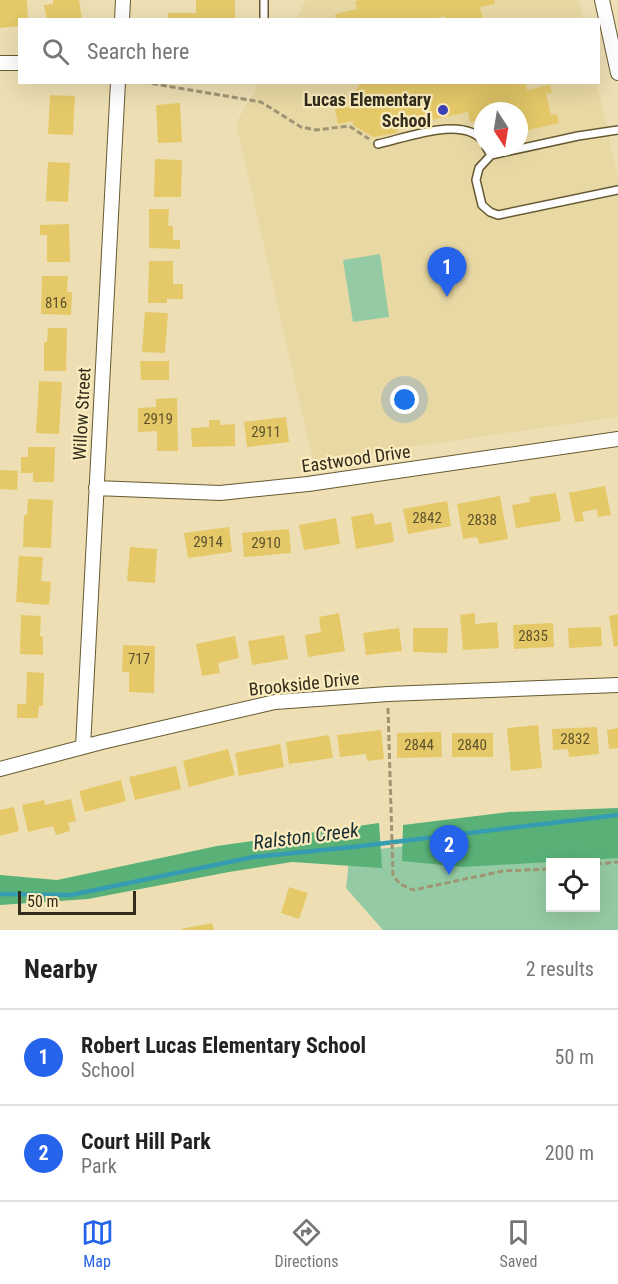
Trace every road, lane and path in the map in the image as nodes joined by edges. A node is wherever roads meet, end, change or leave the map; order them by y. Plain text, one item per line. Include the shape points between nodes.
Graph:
1 (123, 0) edge
2 (264, 0) edge
3 (602, 0) edge
4 (122, 18) edge
5 (264, 18) edge
6 (0, 63) edge
7 (18, 63) edge
8 (618, 73) edge
9 (118, 84) edge
10 (155, 84) edge
11 (618, 130) edge
12 (474, 134) edge
13 (378, 144) joint
14 (528, 147) edge
15 (490, 156) edge
16 (618, 190) edge
17 (618, 439) edge
18 (96, 488) junction
19 (618, 685) edge
20 (388, 694) junction
21 (83, 747) junction
22 (0, 769) edge
23 (618, 862) edge
24 (600, 864) edge
25 (546, 869) edge

1 - 4 street
2 - 5 lane
3 - 8 street
6 - 7 street
9 - 18 street, Willow Street
10 - 13 path via 261,102 301,127 316,130 349,126
11 - 14 lane
12 - 13 lane via 451,128
15 - 16 lane via 479,168 476,180 482,205 498,215
17 - 18 street, Eastwood Drive via 220,493
18 - 21 street, Willow Street
19 - 20 street, Brookside Drive
20 - 21 street, Brookside Drive via 275,702
20 - 25 path via 393,875 400,884 413,890 503,871
21 - 22 street, Brookside Drive
23 - 24 path

